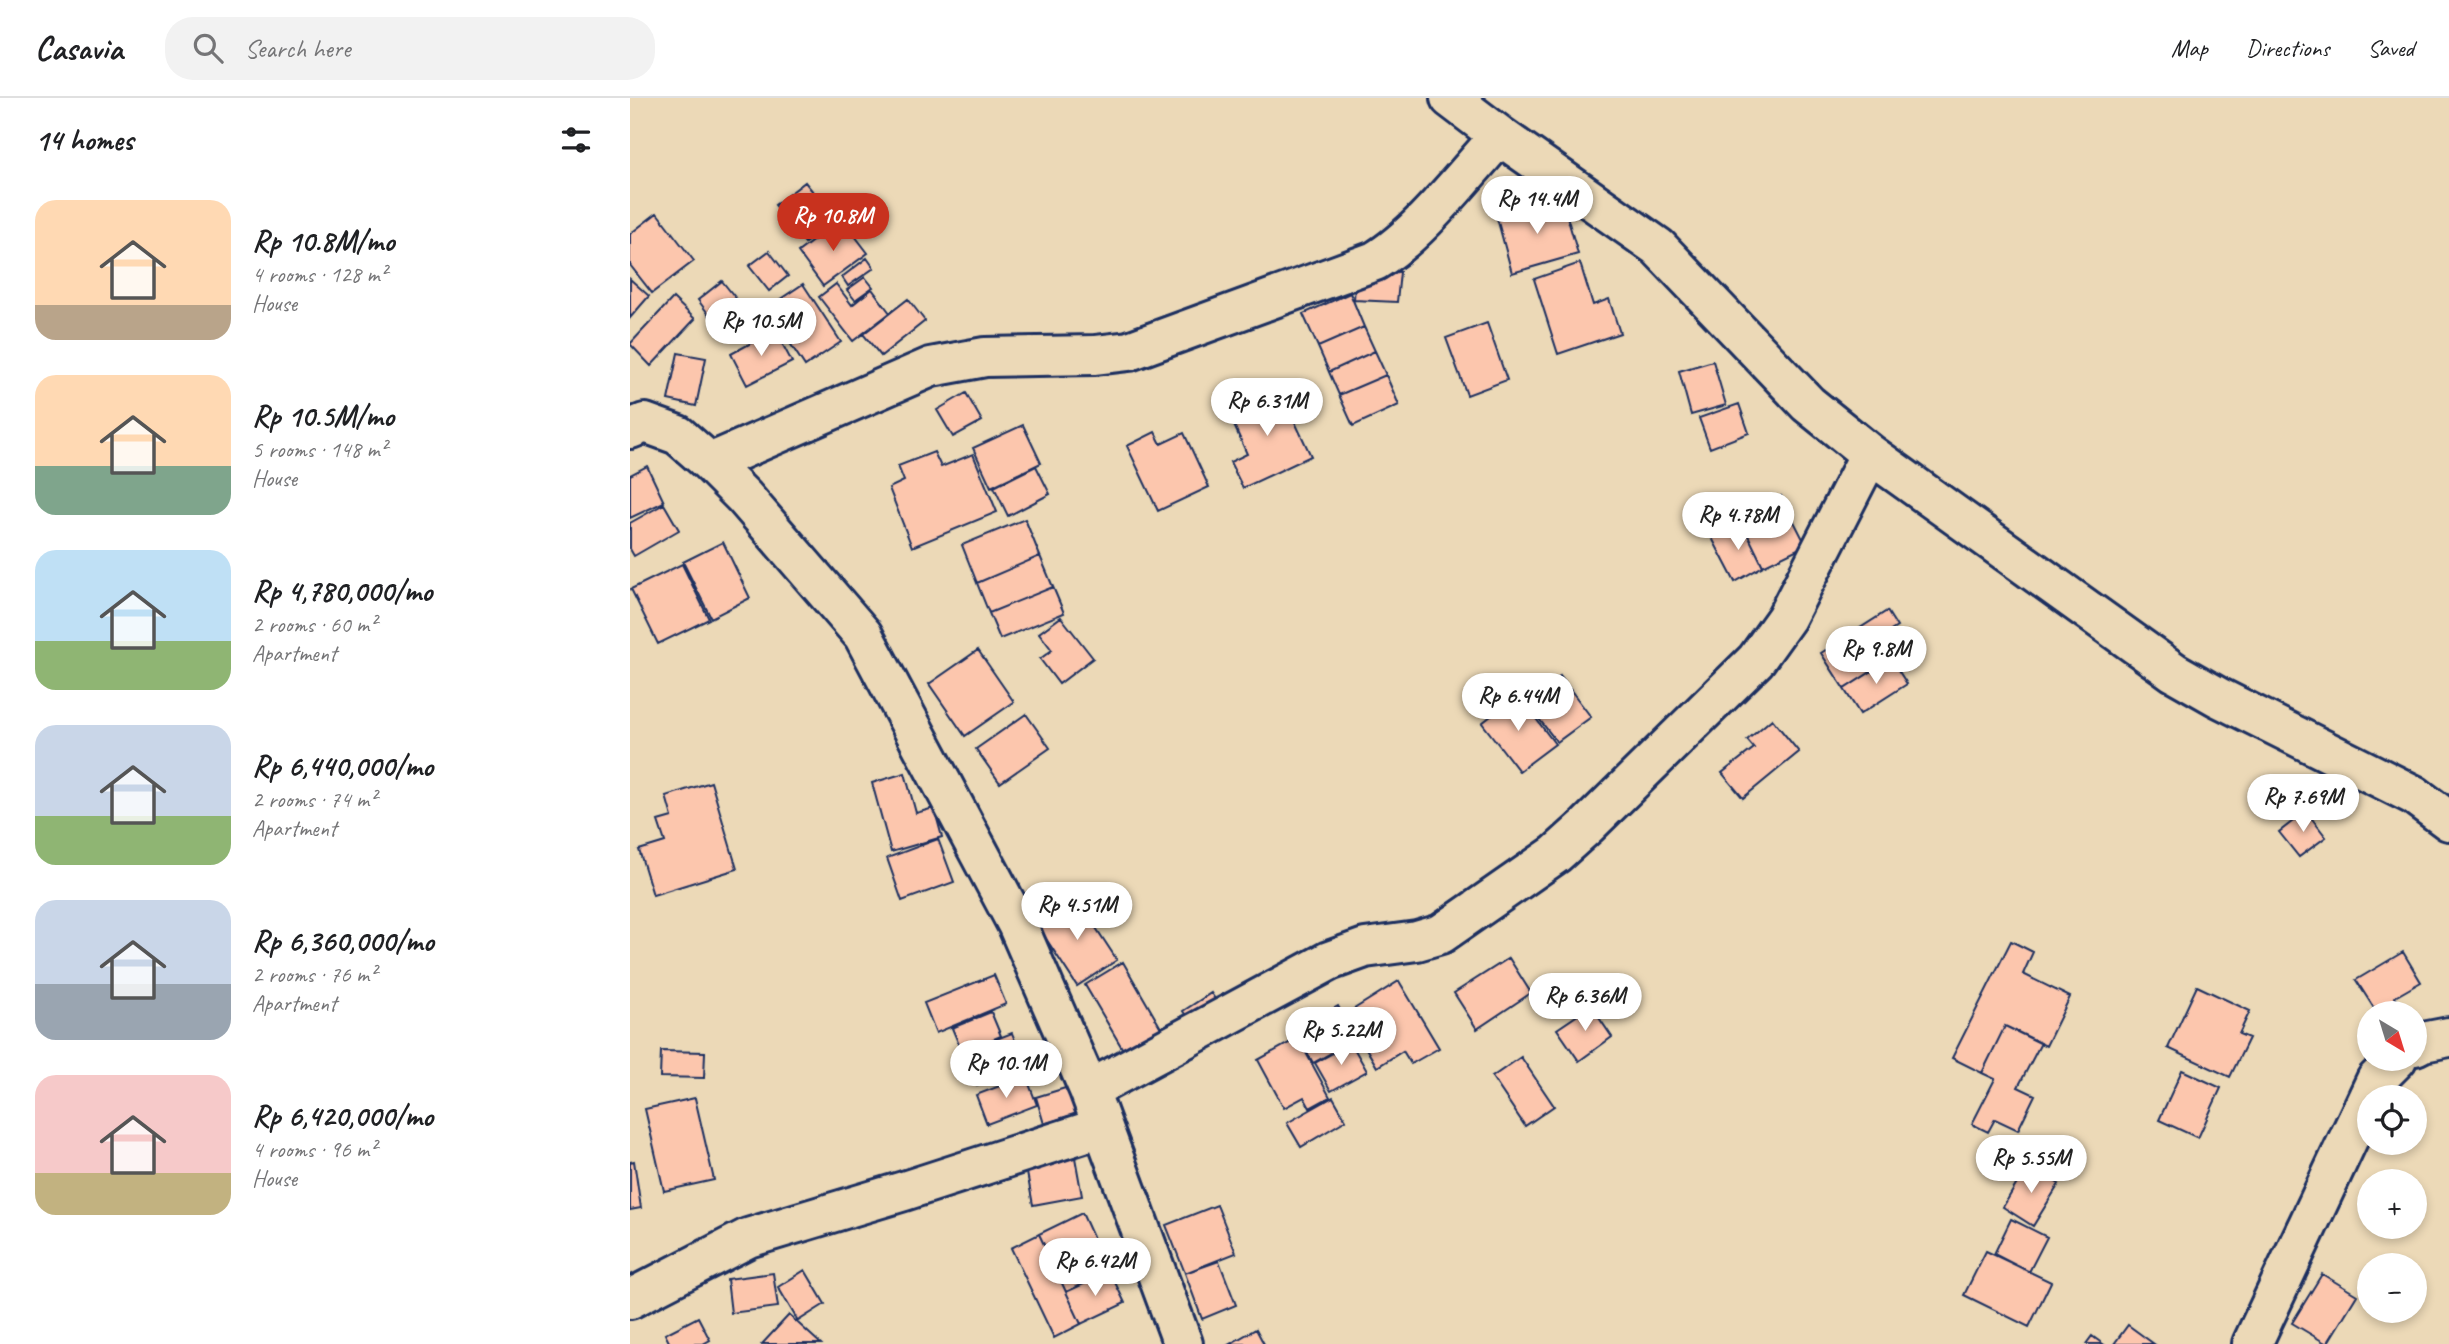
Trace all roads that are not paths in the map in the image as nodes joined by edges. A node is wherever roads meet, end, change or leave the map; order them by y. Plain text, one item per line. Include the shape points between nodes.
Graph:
1 (1450, 98) edge
2 (1500, 136) junction
3 (635, 422) edge
4 (1870, 454) junction
5 (710, 463) junction
6 (2449, 821) edge
7 (2449, 1037) edge
8 (2427, 1041) edge
9 (2385, 1071) edge
10 (1088, 1090) junction
11 (1102, 1126) junction
12 (630, 1299) edge
13 (1183, 1344) edge
14 (2252, 1344) edge

1 - 2 street
2 - 4 street via 1658,247 1808,404
2 - 5 street via 1409,236 1375,261 1129,351 985,357 931,367
3 - 5 street via 678,436
4 - 6 street via 2174,672 2414,795
4 - 10 street via 1786,618 1756,660 1556,854 1441,934 1365,948 1329,961
5 - 10 street via 863,635 1017,924
7 - 8 street
9 - 14 street via 2376,1080
10 - 11 street
11 - 12 street via 748,1238
11 - 13 street

